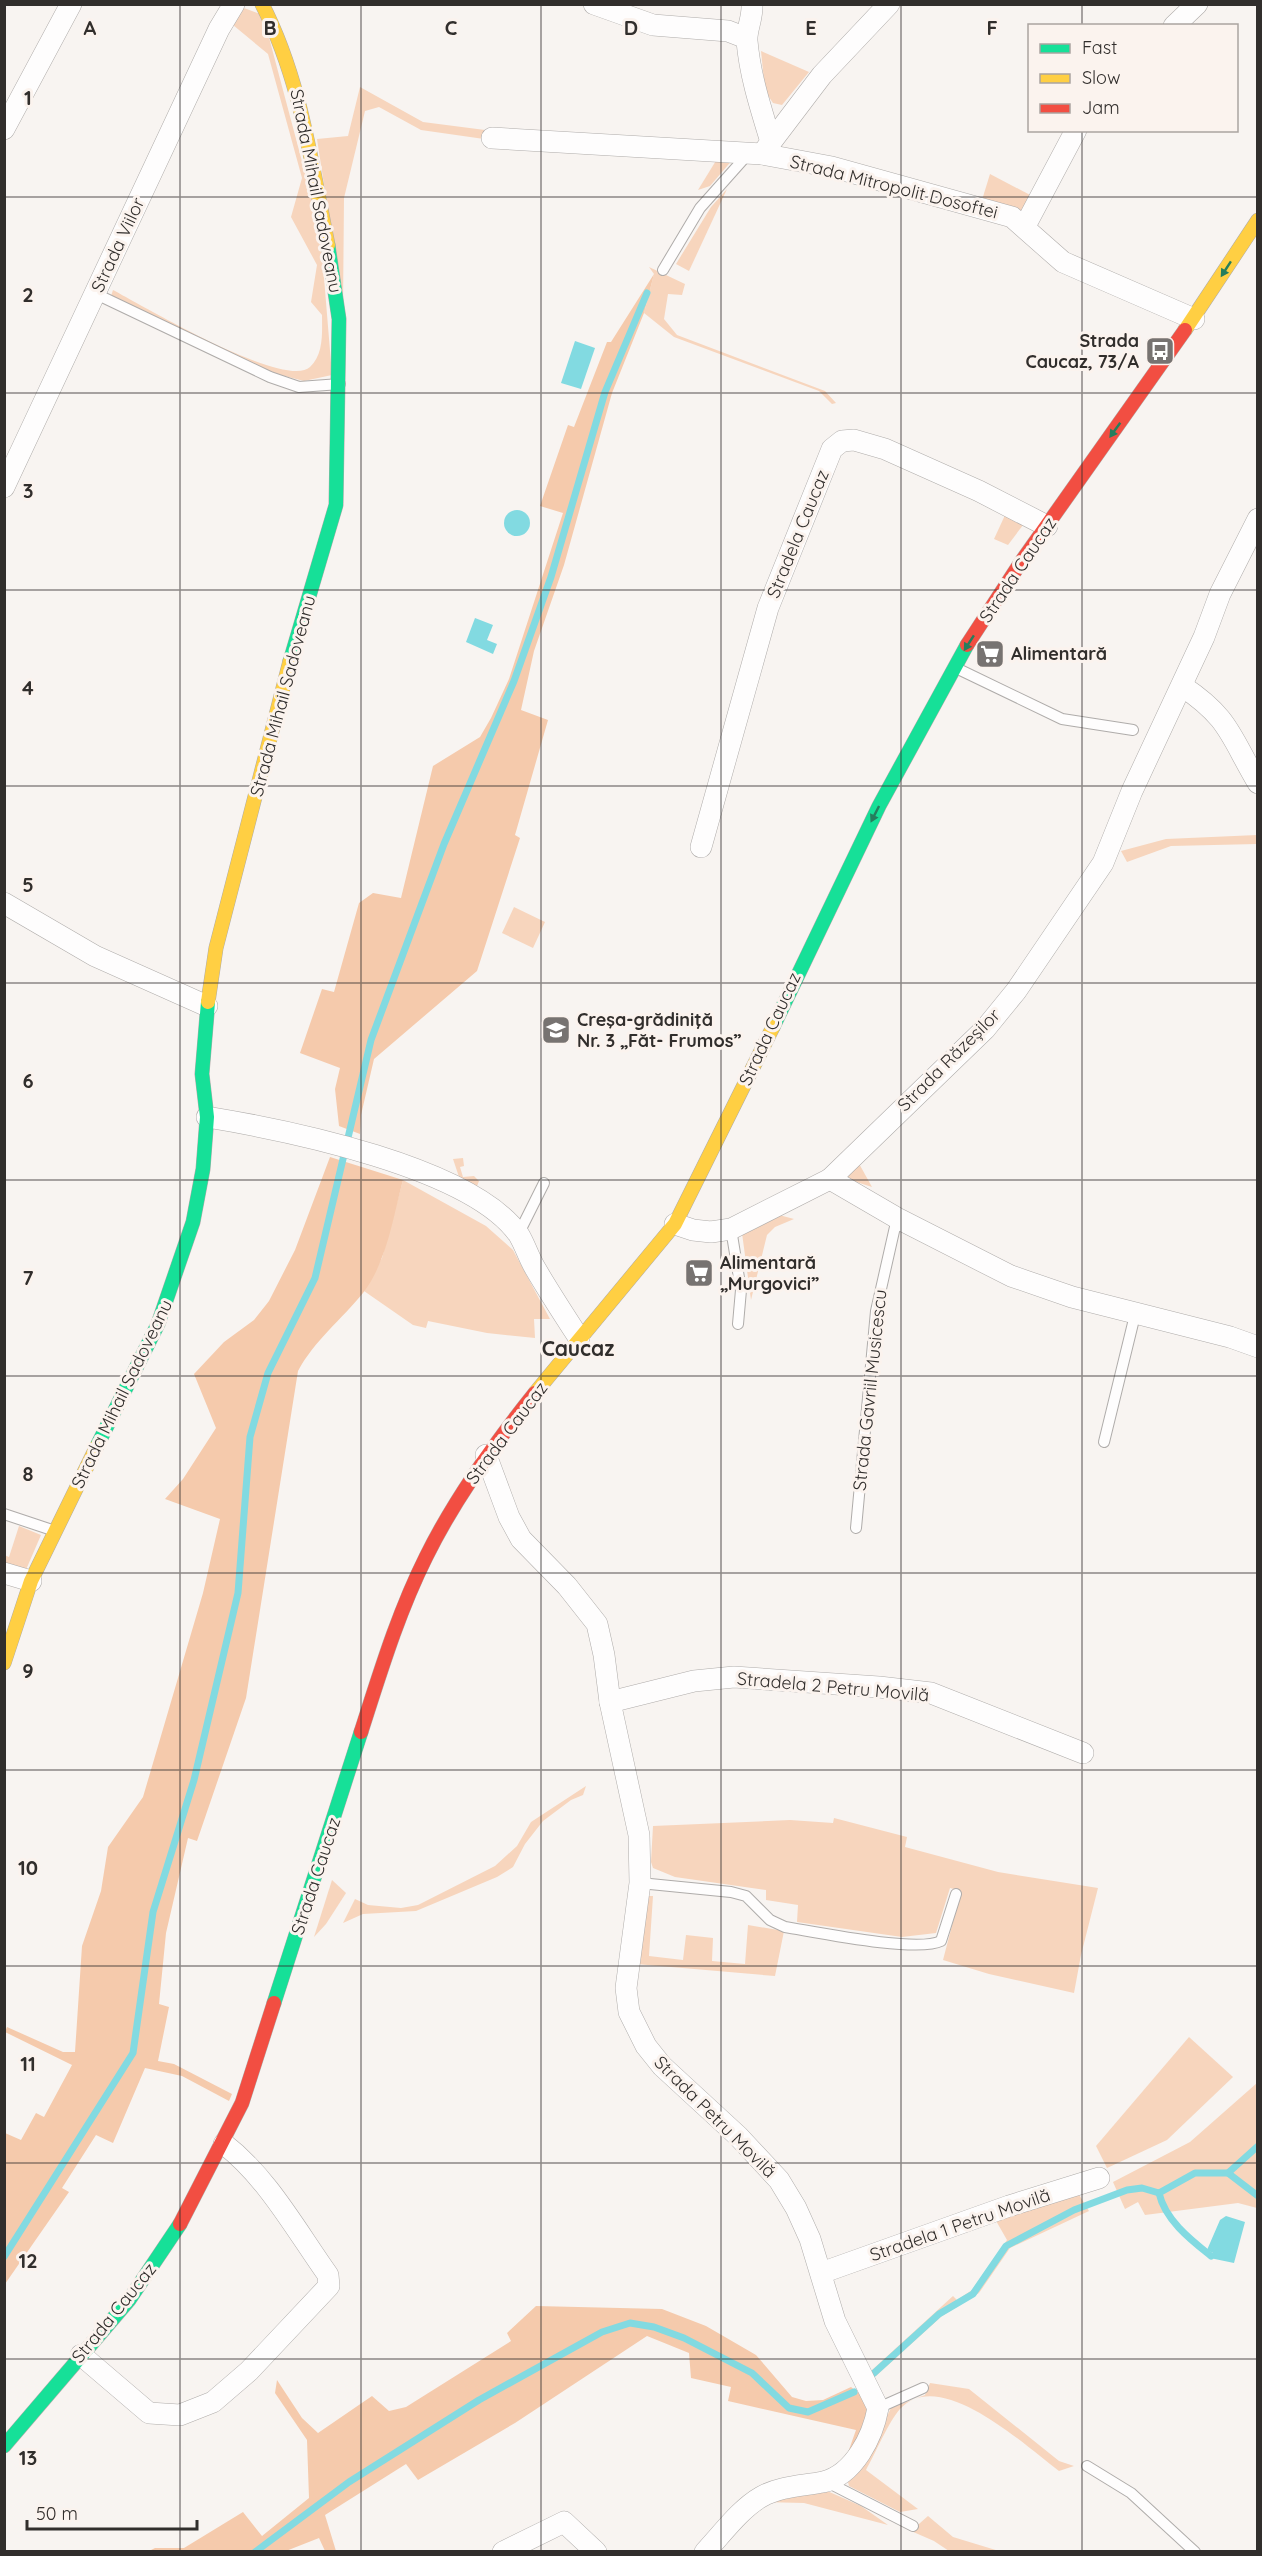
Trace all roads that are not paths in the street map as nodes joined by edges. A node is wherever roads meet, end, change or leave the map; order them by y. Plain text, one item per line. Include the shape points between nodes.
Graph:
1 (71, 4) edge
2 (234, 4) edge
3 (262, 4) edge
4 (594, 4) edge
5 (752, 4) edge
6 (889, 4) edge
7 (1197, 4) edge
8 (1176, 24) edge
9 (746, 38) junction
10 (4, 129) edge
11 (1075, 132) edge
12 (492, 138) dead end
13 (760, 150) junction
14 (1257, 220) edge
15 (1024, 226) junction
16 (663, 270) dead end
17 (96, 294) junction
18 (1194, 319) junction
19 (340, 384) junction
20 (4, 487) edge
21 (1257, 520) edge
22 (1047, 525) junction
23 (954, 666) junction
24 (1182, 686) junction
25 (1133, 730) dead end
26 (1257, 783) edge
27 (701, 846) dead end
28 (4, 903) edge
29 (207, 1006) junction
30 (207, 1117) junction
31 (830, 1179) junction
32 (544, 1183) dead end
33 (897, 1218) junction
34 (675, 1224) junction
35 (731, 1229) junction
36 (518, 1235) junction
37 (1135, 1315) junction
38 (738, 1324) dead end
39 (579, 1338) junction
40 (1257, 1347) edge
41 (1104, 1442) dead end
42 (486, 1455) junction
43 (4, 1514) edge
44 (856, 1528) dead end
45 (55, 1531) junction
46 (4, 1573) edge
47 (31, 1581) junction
48 (4, 1663) edge
49 (610, 1702) junction
50 (1083, 1753) dead end
51 (640, 1883) junction
52 (956, 1894) dead end
53 (224, 2144) junction
54 (1100, 2178) dead end
55 (821, 2273) junction
56 (81, 2355) junction
57 (923, 2388) dead end
58 (878, 2408) junction
59 (4, 2446) edge
60 (1087, 2466) dead end
61 (825, 2481) junction
62 (913, 2526) dead end
63 (503, 2552) edge
64 (596, 2552) edge
65 (705, 2552) edge
66 (1196, 2552) edge

1 - 10 street
2 - 17 street, Strada Viilor
3 - 19 street, Strada Mihail Sadoveanu via 293,75 309,141 333,268
4 - 9 street via 653,25 728,31
5 - 9 street, Strada Mitropolit Dosoftei via 753,19
6 - 13 street, Strada Mitropolit Dosoftei via 822,75
7 - 8 street
9 - 13 street, Strada Mitropolit Dosoftei
11 - 15 street
12 - 13 street, Strada Mitropolit Dosoftei
13 - 15 street, Strada Mitropolit Dosoftei via 990,210
13 - 16 lane, Strada Mitropolit Dosoftei via 700,208
14 -> 18 street, Strada Caucaz
15 - 18 street, Strada Mitropolit Dosoftei via 1063,262
17 - 19 lane via 270,377 299,387
17 - 20 street, Strada Viilor
18 -> 22 street, Strada Caucaz
19 - 29 street, Strada Mihail Sadoveanu via 336,505 290,662 216,948
21 - 24 street, Strada Răzeșilor via 1220,594
22 -> 23 street, Strada Caucaz
22 - 27 street, Stradela Caucaz via 885,449 854,440 842,441 832,448 768,608
23 - 25 lane via 1062,719
23 -> 34 street, Strada Caucaz via 821,921
24 - 26 street via 1220,716
24 - 31 street, Strada Răzeșilor via 1103,863 1016,991 985,1029
28 - 29 street via 95,956
29 - 30 street, Strada Mihail Sadoveanu via 202,1074
30 - 36 street via 402,1163 443,1180 483,1204
30 - 45 street, Strada Mihail Sadoveanu via 193,1222 171,1290 158,1324
31 - 33 street
31 - 35 street, Strada Răzeșilor
32 - 36 lane
33 - 37 street via 1011,1276
33 - 44 lane, Strada Gavriil Musicescu via 876,1311
34 - 35 street, Strada Răzeșilor via 711,1232
34 - 39 street, Strada Caucaz
35 - 38 lane via 741,1290
36 - 39 street
37 - 40 street
37 - 41 lane
39 - 42 street, Strada Caucaz
42 - 49 street, Strada Petru Movilă via 521,1539 597,1624
42 - 53 street, Strada Caucaz via 426,1556 395,1629 242,2103
43 - 45 lane
45 - 47 street, Strada Mihail Sadoveanu
46 - 47 street
47 - 48 street, Strada Mihail Sadoveanu
49 - 50 street, Stradela 2 Petru Movilă via 694,1681 734,1677 879,1687 931,1693
49 - 51 street, Strada Petru Movilă via 639,1835
51 - 52 lane via 731,1892 746,1896 770,1920 785,1927 889,1943 941,1941
51 - 55 street, Strada Petru Movilă via 626,1988 629,2012 638,2034 666,2070 779,2180 796,2208
53 - 56 street, Strada Caucaz via 146,2276
53 - 56 street via 258,2178 328,2275 329,2286 249,2371 213,2402 180,2415 149,2413
54 - 55 street, Stradela 1 Petru Movilă
55 - 58 street, Strada Petru Movilă via 835,2321
56 - 59 street, Strada Caucaz
57 - 58 lane
58 - 61 street via 866,2443 839,2476
60 - 66 lane via 1131,2493
61 - 62 lane
61 - 65 street via 796,2485 759,2498
63 - 64 street via 564,2522

